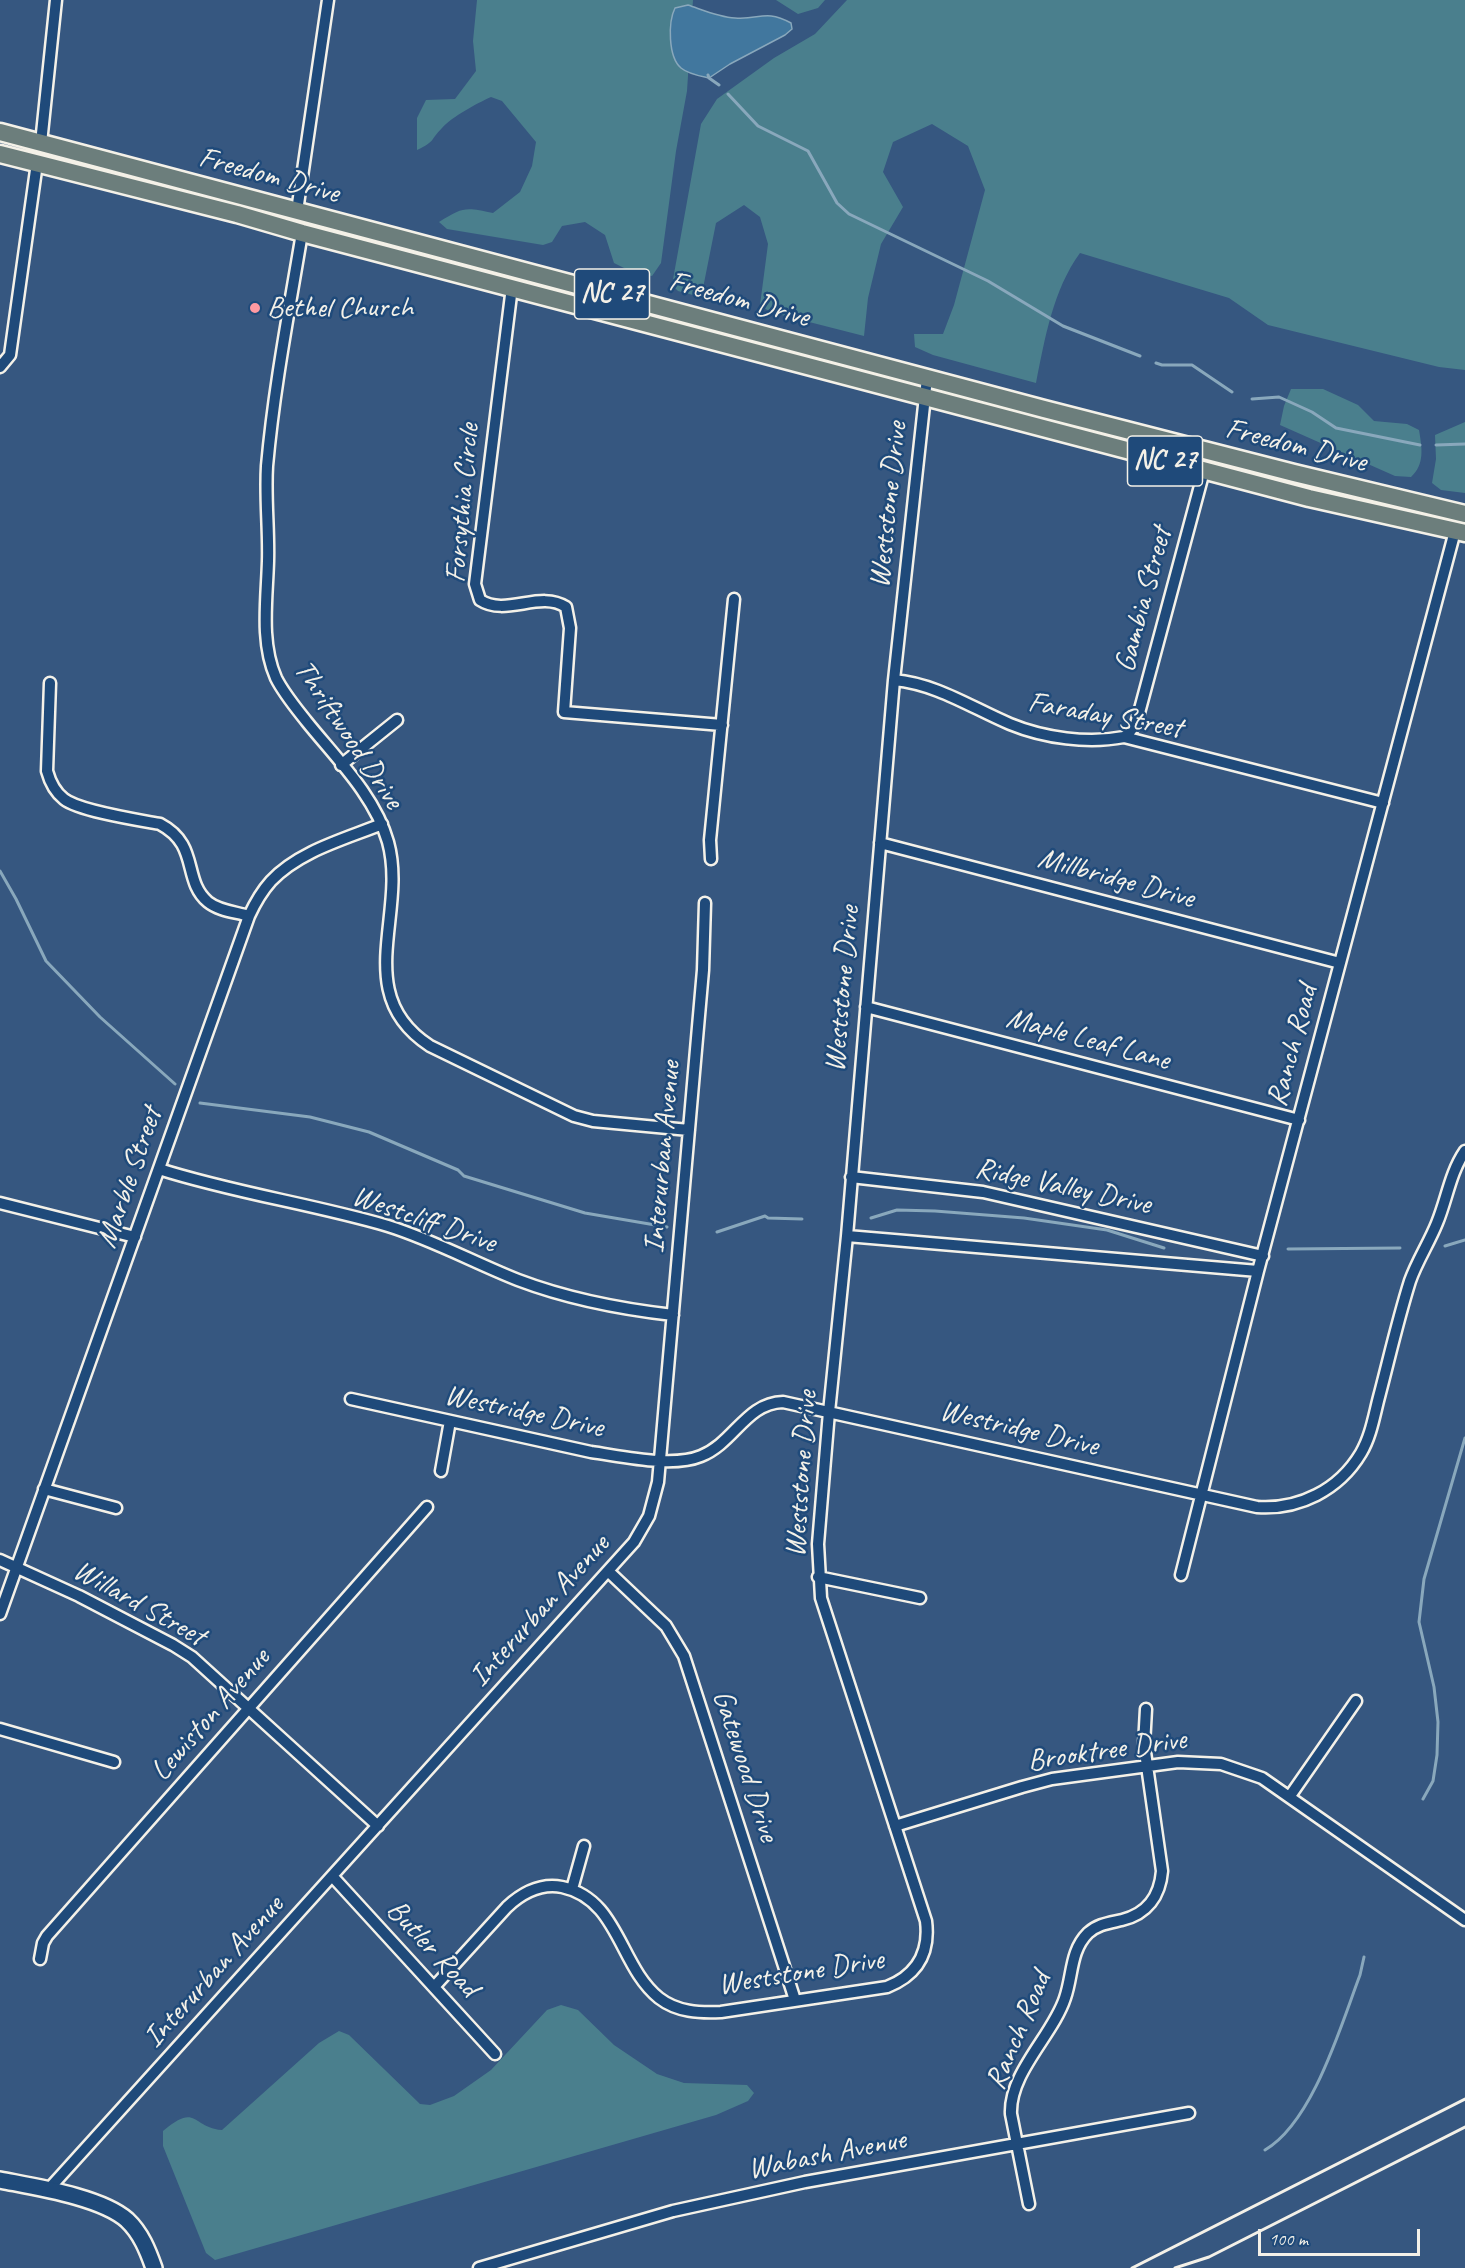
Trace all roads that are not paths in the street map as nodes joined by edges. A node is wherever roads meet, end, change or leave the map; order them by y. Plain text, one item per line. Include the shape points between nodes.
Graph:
1 (56, 0) edge
2 (328, 0) edge
3 (0, 132) edge
4 (41, 143) junction
5 (0, 154) edge
6 (37, 163) junction
7 (125, 186) junction
8 (297, 211) junction
9 (302, 233) junction
10 (497, 264) junction
11 (512, 287) junction
12 (1, 367) edge
13 (927, 378) junction
14 (925, 397) junction
15 (1204, 471) junction
16 (1465, 514) edge
17 (1460, 532) edge
18 (734, 599) dead end
19 (894, 680) junction
20 (50, 683) dead end
21 (397, 720) dead end
22 (722, 725) junction
23 (1124, 737) junction
24 (341, 765) junction
25 (1383, 803) junction
26 (382, 824) junction
27 (880, 843) junction
28 (711, 859) dead end
29 (705, 903) dead end
30 (249, 916) junction
31 (1340, 963) junction
32 (866, 1007) junction
33 (1299, 1120) junction
34 (689, 1130) junction
35 (1465, 1151) edge
36 (159, 1169) junction
37 (851, 1177) junction
38 (0, 1203) edge
39 (847, 1236) junction
40 (135, 1237) junction
41 (1263, 1256) junction
42 (1258, 1271) junction
43 (673, 1315) junction
44 (351, 1399) dead end
45 (830, 1412) junction
46 (450, 1421) junction
47 (660, 1460) junction
48 (441, 1471) dead end
49 (44, 1488) junction
50 (1201, 1495) junction
51 (427, 1507) dead end
52 (116, 1508) dead end
53 (0, 1560) edge
54 (16, 1567) junction
55 (608, 1571) junction
56 (1180, 1575) dead end
57 (819, 1577) junction
58 (920, 1598) dead end
59 (0, 1614) edge
60 (1356, 1701) dead end
61 (248, 1708) junction
62 (1146, 1709) dead end
63 (0, 1729) edge
64 (114, 1762) dead end
65 (1147, 1766) junction
66 (1290, 1796) junction
67 (378, 1826) junction
68 (895, 1826) junction
69 (584, 1846) dead end
70 (333, 1877) junction
71 (572, 1889) junction
72 (1465, 1920) edge
73 (40, 1959) dead end
74 (434, 1987) junction
75 (795, 2000) junction
76 (495, 2054) dead end
77 (1189, 2113) dead end
78 (1017, 2144) junction
79 (0, 2180) edge
80 (47, 2191) junction
81 (1029, 2204) dead end
82 (154, 2268) edge
83 (479, 2268) edge

1 - 4 street
2 - 8 street
3 - 4 main road, Freedom Drive / NC 27
4 - 8 main road, Freedom Drive / NC 27
5 - 6 main road, Freedom Drive / NC 27
6 - 7 main road, Freedom Drive / NC 27
6 - 12 street via 10,355
7 - 8 main road via 135,183 277,218
7 - 9 main road, Freedom Drive / NC 27
8 - 10 main road, Freedom Drive / NC 27
9 - 10 main road via 327,229 466,264 487,268
9 - 11 main road, Freedom Drive / NC 27
9 - 24 street, Thriftwood Drive via 267,466 268,647 277,680
10 - 13 main road, Freedom Drive / NC 27
11 - 14 main road, Freedom Drive / NC 27
11 - 22 street, Forsythia Circle via 476,591 480,600 494,607 552,601 566,607 570,628 564,712
13 - 14 street, Weststone Drive
13 - 16 main road, Freedom Drive / NC 27
14 - 15 main road, Freedom Drive / NC 27
14 - 19 street, Weststone Drive
15 - 17 main road, Freedom Drive / NC 27
15 - 23 street, Gambia Street via 1136,724
17 - 25 street, Ranch Road
18 - 22 street
19 - 23 street, Faraday Street via 928,687 1013,725 1062,738 1084,741
19 - 27 street, Weststone Drive
20 - 30 street via 47,771 57,792 75,805 170,830 185,848 201,895 218,908
21 - 24 street
22 - 28 street
23 - 25 street, Faraday Street
24 - 26 street, Thriftwood Drive
25 - 31 street, Ranch Road
26 - 30 street, Marble Street via 307,855 284,869 264,890
26 - 34 street, Thriftwood Drive via 392,866 386,959 388,994 401,1020 419,1039 574,1116
27 - 31 street, Millbridge Drive
27 - 32 street, Weststone Drive
29 - 34 street, Interurban Avenue
30 - 36 street, Marble Street
31 - 33 street, Ranch Road
32 - 33 street, Maple Leaf Lane
32 - 37 street, Weststone Drive
33 - 41 street, Ranch Road
34 - 43 street, Interurban Avenue
35 - 50 street, Westridge Drive via 1410,1281 1370,1433 1348,1471 1315,1496 1283,1506 1257,1507
36 - 40 street, Marble Street
36 - 43 street, Westcliff Drive via 389,1226 554,1291 618,1308
37 - 39 street, Weststone Drive
37 - 41 street, Ridge Valley Drive via 983,1192
38 - 40 street
39 - 42 street, Ridge Valley Drive
39 - 45 street, Weststone Drive
40 - 49 street, Marble Street
41 - 42 street, Ranch Road
42 - 50 street, Ranch Road
43 - 47 street, Interurban Avenue
44 - 46 street, Westridge Drive
45 - 47 street, Westridge Drive via 783,1402 765,1404 711,1452 684,1460
45 - 50 street, Westridge Drive
45 - 57 street, Weststone Drive via 818,1544
46 - 47 street, Westridge Drive via 591,1452
46 - 48 street
47 - 55 street, Interurban Avenue via 649,1516 634,1542
49 - 52 street
49 - 54 street, Marble Street
50 - 56 street, Ranch Road
51 - 61 street, Lewiston Avenue
53 - 54 street, Willard Street
54 - 59 street, Marble Street
54 - 61 street, Willard Street via 173,1645 192,1657
55 - 67 street, Interurban Avenue
55 - 75 street, Gatewood Drive via 666,1626 684,1656
57 - 58 street
57 - 68 street, Weststone Drive via 825,1612
60 - 66 street
61 - 67 street, Willard Street
61 - 73 street, Lewiston Avenue via 47,1936
62 - 65 street, Ranch Road
63 - 64 street
65 - 66 street, Brooktree Drive via 1178,1762 1221,1764 1262,1778
65 - 68 street, Brooktree Drive via 1042,1782
65 - 78 street, Ranch Road via 1162,1870 1159,1888 1145,1910 1100,1925 1078,1946 1065,1999 1015,2089 1011,2106
66 - 72 street, Brooktree Drive
67 - 70 street, Interurban Avenue
68 - 75 street, Weststone Drive via 926,1921 928,1935 923,1957 905,1978 886,1987
69 - 71 street
70 - 74 street, Butler Road
70 - 80 street, Interurban Avenue
71 - 74 street via 544,1887 518,1897
71 - 75 street, Weststone Drive via 585,1895 606,1915 647,1987 665,2002 701,2013
74 - 76 street, Butler Road
77 - 78 street, Wabash Avenue
78 - 81 street, Ranch Road
78 - 83 street, Wabash Avenue via 805,2182 673,2211
79 - 80 street
80 - 82 street via 91,2202 122,2216 143,2241

